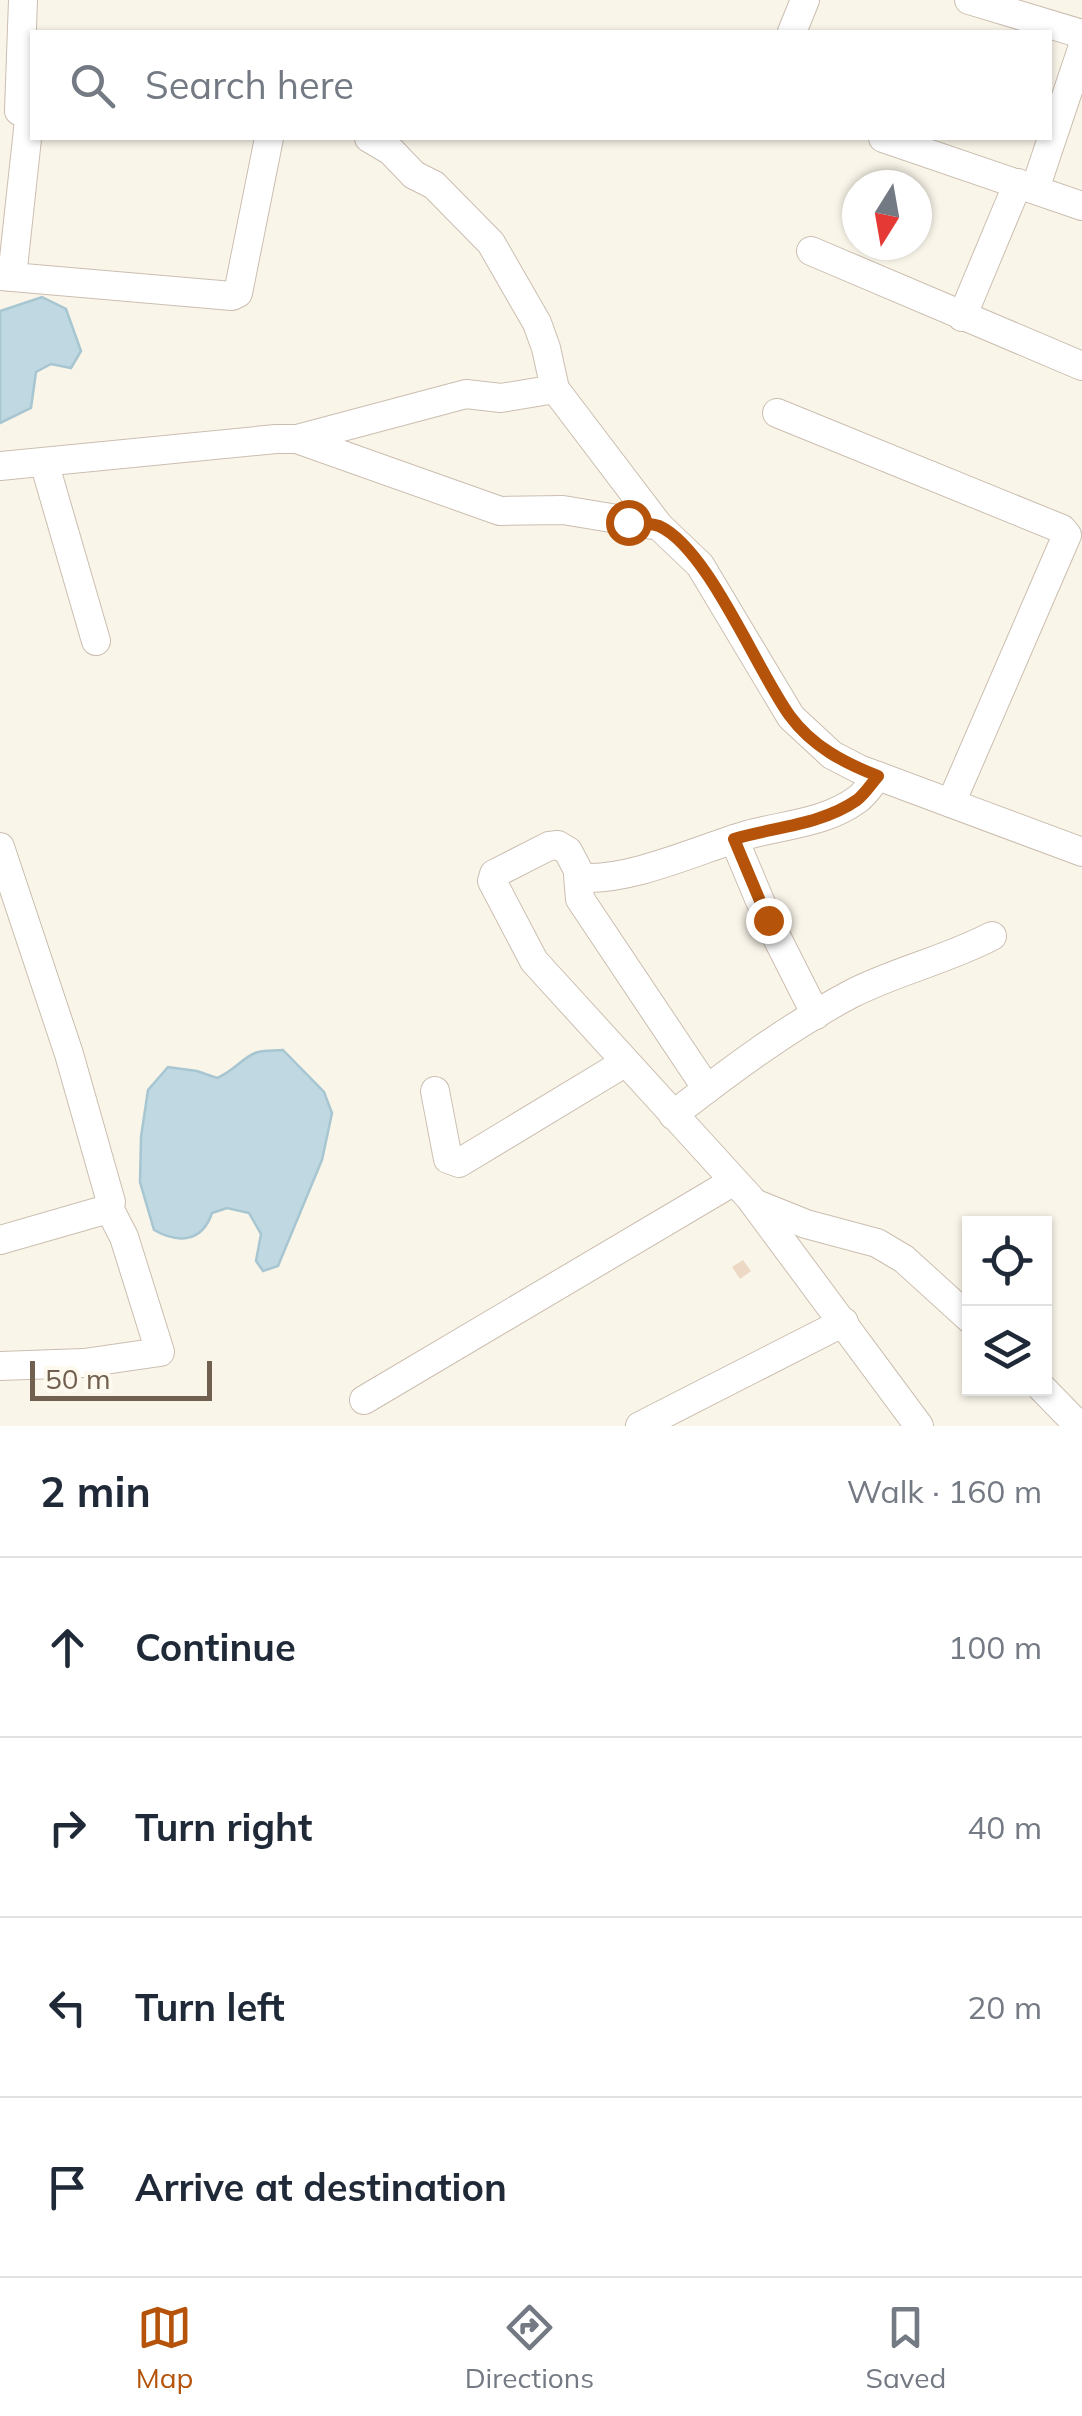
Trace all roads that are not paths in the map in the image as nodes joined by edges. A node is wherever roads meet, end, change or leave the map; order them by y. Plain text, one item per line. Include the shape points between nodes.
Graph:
1 (23, 0) edge
2 (805, 0) edge
3 (969, 0) edge
4 (793, 30) edge
5 (1082, 34) edge
6 (1082, 48) edge
7 (20, 110) edge
8 (1052, 123) edge
9 (269, 140) edge
10 (372, 140) edge
11 (888, 140) edge
12 (1045, 140) edge
13 (1027, 186) junction
14 (1082, 206) edge
15 (811, 251) dead end
16 (6, 277) edge
17 (962, 316) junction
18 (1082, 366) edge
19 (554, 389) junction
20 (777, 413) dead end
21 (297, 440) junction
22 (44, 462) junction
23 (0, 466) edge
24 (659, 526) junction
25 (96, 641) dead end
26 (878, 776) junction
27 (951, 803) junction
28 (734, 839) junction
29 (0, 848) edge
30 (1081, 849) edge
31 (578, 875) junction
32 (992, 936) dead end
33 (816, 1015) junction
34 (626, 1062) junction
35 (707, 1089) junction
36 (435, 1092) dead end
37 (673, 1115) junction
38 (734, 1181) junction
39 (753, 1202) junction
40 (109, 1208) junction
41 (0, 1240) edge
42 (962, 1312) edge
43 (844, 1322) junction
44 (0, 1366) edge
45 (1050, 1396) edge
46 (364, 1400) dead end
47 (640, 1426) edge
48 (919, 1426) edge
49 (1079, 1426) edge

1 - 7 street
2 - 4 street
3 - 5 street
6 - 8 street
7 - 16 street
9 - 16 street via 238,293
10 - 19 street via 434,185 491,244 537,323
11 - 13 street
12 - 13 street
13 - 14 street
13 - 17 street
15 - 17 street
17 - 18 street
19 - 21 street via 501,398 466,394
19 - 24 street
20 - 27 street via 1068,534
21 - 22 street
21 - 24 street via 500,511 562,510
22 - 23 street
22 - 25 street
24 - 26 street via 700,565 791,717 832,756
26 - 27 street
26 - 28 street via 858,799 831,812
27 - 30 street
28 - 31 street via 633,870
28 - 33 street
29 - 40 street via 111,1193
31 - 34 street via 568,850 558,844 496,871 492,881 534,960
31 - 35 street via 580,899
32 - 33 street
33 - 35 street
34 - 36 street via 460,1163 448,1158
34 - 37 street
35 - 37 street
37 - 38 street
38 - 39 street
38 - 46 street
39 - 42 street via 877,1243
39 - 43 street
40 - 41 street
40 - 44 street via 160,1352
43 - 47 street
43 - 48 street
45 - 49 street

